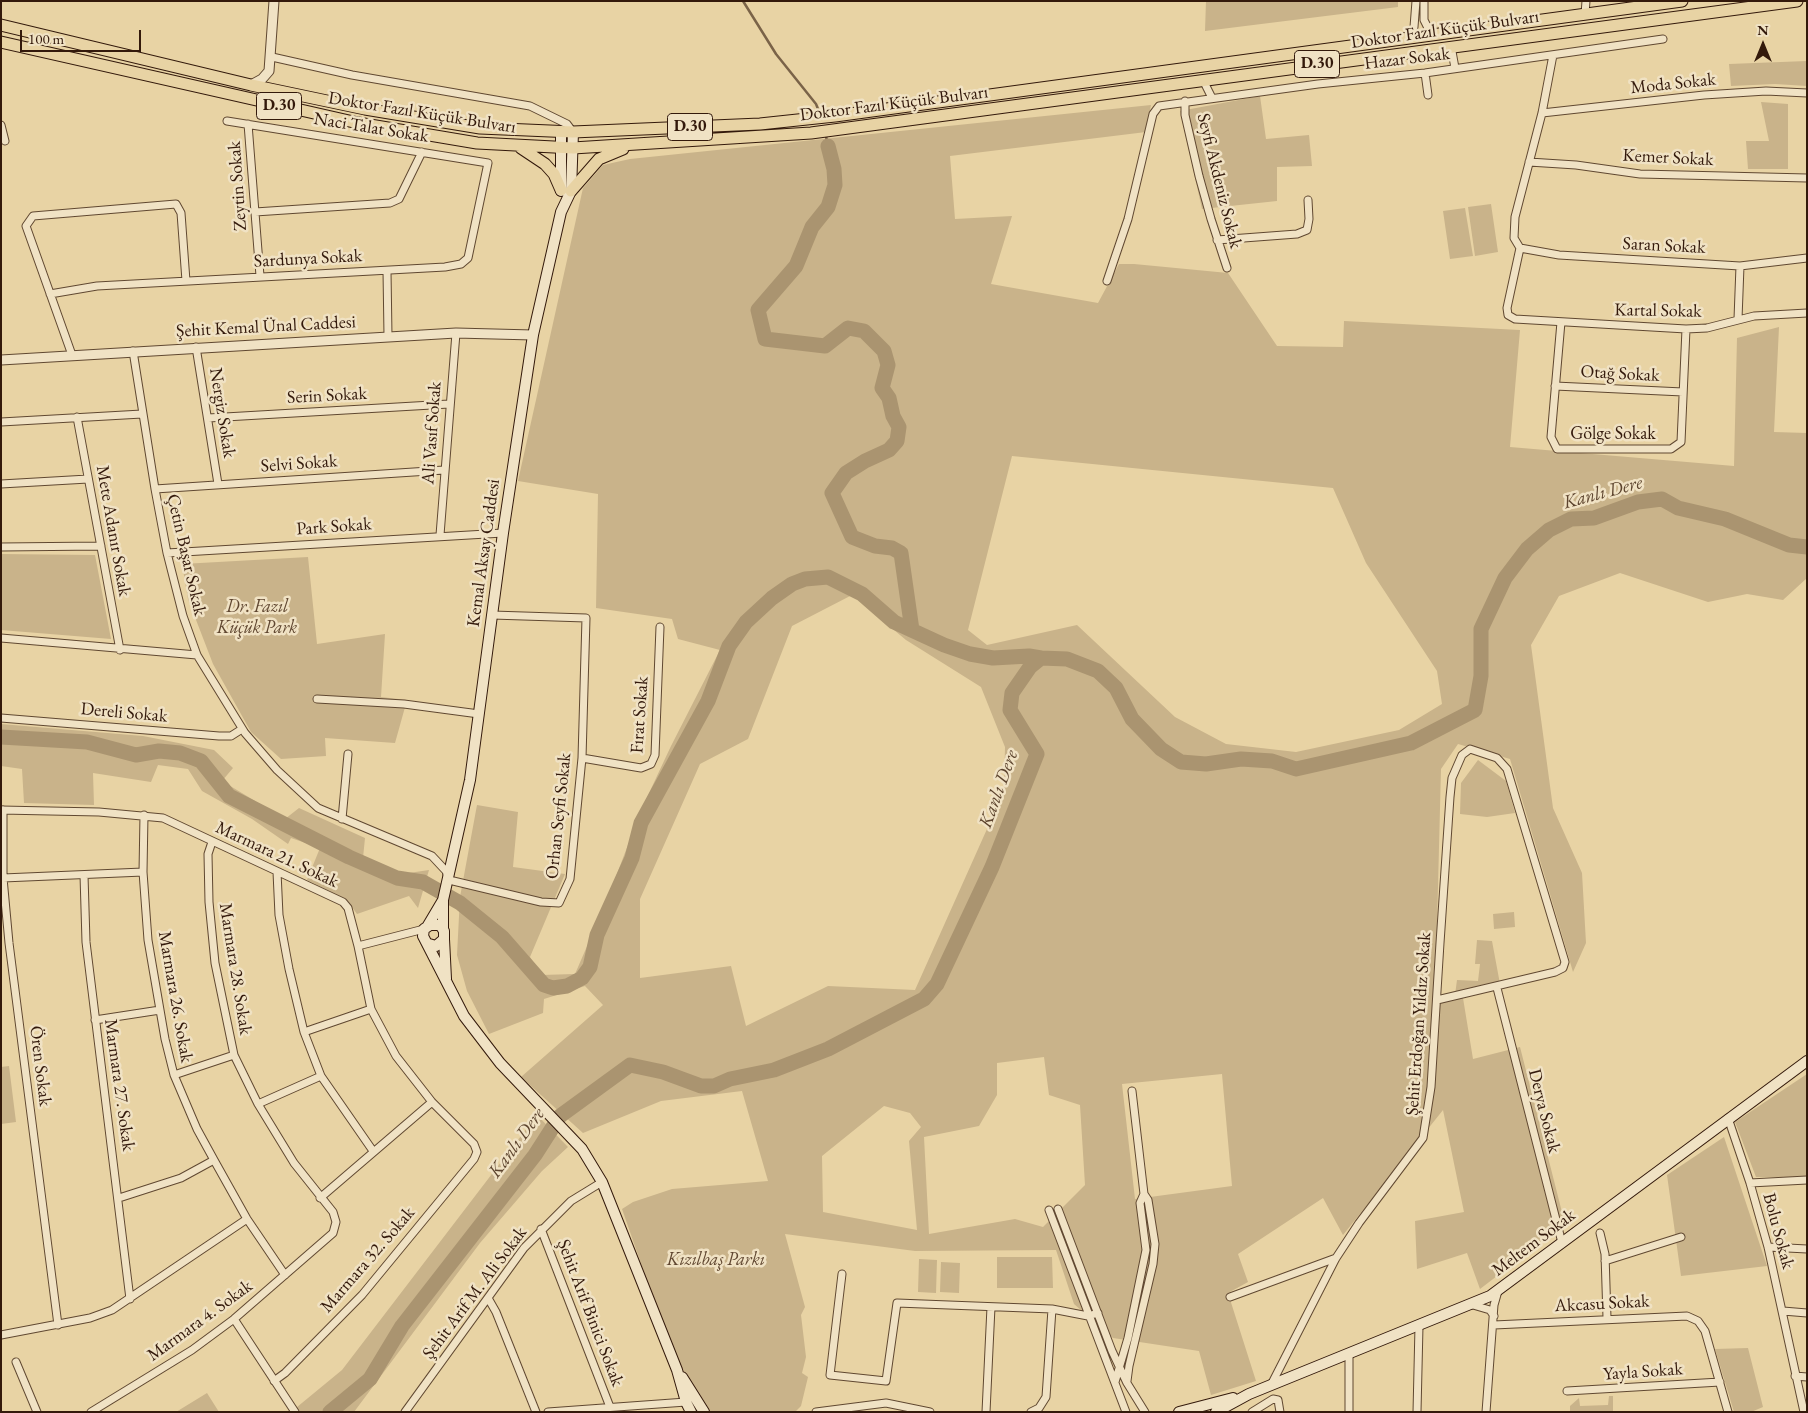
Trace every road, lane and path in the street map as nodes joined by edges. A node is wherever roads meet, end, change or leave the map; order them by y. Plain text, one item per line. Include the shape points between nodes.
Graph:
1 (274, 1) edge
2 (1416, 1) edge
3 (1424, 1) edge
4 (1586, 1) edge
5 (1682, 1) edge
6 (1797, 1) edge
7 (1586, 14) junction
8 (1, 26) edge
9 (1436, 34) junction
10 (1410, 37) junction
11 (1663, 39) dead end
12 (1, 42) edge
13 (1451, 46) junction
14 (1553, 55) junction
15 (272, 56) junction
16 (1455, 68) junction
17 (269, 71) junction
18 (1425, 73) junction
19 (1202, 80) junction
20 (251, 85) junction
21 (288, 93) junction
22 (1807, 93) edge
23 (1428, 95) dead end
24 (1212, 98) junction
25 (1185, 101) junction
26 (1542, 113) junction
27 (227, 121) dead end
28 (248, 124) junction
29 (1, 125) edge
30 (567, 132) junction
31 (5, 142) dead end
32 (636, 145) junction
33 (518, 146) junction
34 (567, 148) junction
35 (422, 152) junction
36 (1529, 162) junction
37 (488, 163) joint
38 (1807, 178) edge
39 (566, 190) junction
40 (1308, 200) dead end
41 (255, 212) junction
42 (1217, 240) junction
43 (1520, 248) junction
44 (1807, 258) edge
45 (1740, 266) junction
46 (1227, 268) dead end
47 (387, 271) junction
48 (260, 276) junction
49 (186, 280) junction
50 (1107, 281) dead end
51 (50, 294) junction
52 (1807, 313) edge
53 (1738, 319) junction
54 (1562, 322) junction
55 (1686, 329) junction
56 (456, 333) junction
57 (533, 335) junction
58 (388, 336) junction
59 (196, 346) junction
60 (133, 351) junction
61 (72, 355) junction
62 (1, 360) edge
63 (1556, 386) junction
64 (1683, 392) junction
65 (449, 404) junction
66 (142, 414) junction
67 (77, 417) junction
68 (208, 418) junction
69 (1, 422) edge
70 (444, 470) junction
71 (88, 479) junction
72 (1, 484) edge
73 (218, 484) junction
74 (155, 489) junction
75 (503, 532) junction
76 (440, 536) junction
77 (101, 546) junction
78 (1, 547) edge
79 (167, 553) junction
80 (492, 615) junction
81 (660, 627) dead end
82 (1, 638) edge
83 (120, 650) junction
84 (197, 655) junction
85 (316, 699) dead end
86 (479, 714) junction
87 (1, 718) edge
88 (242, 729) junction
89 (348, 754) dead end
90 (582, 758) junction
91 (2, 810) edge
92 (144, 815) junction
93 (342, 819) junction
94 (212, 842) junction
95 (143, 872) junction
96 (277, 872) junction
97 (84, 875) junction
98 (3, 878) junction
99 (449, 880) junction
100 (443, 900) junction
101 (425, 928) junction
102 (443, 928) junction
103 (400, 937) junction
104 (444, 939) junction
105 (427, 943) junction
106 (358, 946) junction
107 (446, 980) junction
108 (1498, 988) junction
109 (1437, 1000) junction
110 (371, 1009) junction
111 (160, 1010) junction
112 (95, 1020) junction
113 (304, 1032) junction
114 (234, 1055) junction
115 (1807, 1061) edge
116 (174, 1075) junction
117 (321, 1076) junction
118 (1132, 1091) dead end
119 (432, 1102) junction
120 (258, 1104) junction
121 (1728, 1118) junction
122 (373, 1151) junction
123 (477, 1152) joint
124 (214, 1160) junction
125 (1807, 1180) edge
126 (602, 1182) junction
127 (1750, 1183) junction
128 (1144, 1194) junction
129 (118, 1198) junction
130 (320, 1198) junction
131 (1058, 1209) dead end
132 (1049, 1210) dead end
133 (247, 1219) junction
134 (336, 1222) joint
135 (541, 1230) junction
136 (1600, 1233) dead end
137 (1681, 1237) dead end
138 (1562, 1243) junction
139 (1768, 1247) junction
140 (1807, 1249) edge
141 (1336, 1258) junction
142 (1605, 1261) junction
143 (842, 1274) dead end
144 (285, 1275) junction
145 (1498, 1290) junction
146 (1230, 1296) dead end
147 (488, 1298) junction
148 (130, 1299) junction
149 (1473, 1305) junction
150 (990, 1307) junction
151 (1052, 1309) junction
152 (1783, 1311) junction
153 (1098, 1313) junction
154 (1807, 1313) edge
155 (1088, 1316) junction
156 (1494, 1316) junction
157 (1607, 1318) junction
158 (234, 1319) junction
159 (58, 1325) junction
160 (1494, 1325) junction
161 (1419, 1326) junction
162 (1, 1335) edge
163 (1350, 1354) junction
164 (16, 1362) dead end
165 (1120, 1368) junction
166 (678, 1370) junction
167 (1795, 1376) junction
168 (1807, 1376) edge
169 (274, 1381) junction
170 (1115, 1382) junction
171 (1720, 1382) junction
172 (1127, 1383) junction
173 (1272, 1385) junction
174 (1567, 1391) dead end
175 (1249, 1394) junction
176 (686, 1402) junction
177 (610, 1407) junction
178 (37, 1412) edge
179 (91, 1412) edge
180 (295, 1412) edge
181 (405, 1412) edge
182 (536, 1412) edge
183 (548, 1412) edge
184 (691, 1412) edge
185 (704, 1412) edge
186 (816, 1412) edge
187 (930, 1412) edge
188 (986, 1412) edge
189 (1031, 1412) edge
190 (1126, 1412) edge
191 (1146, 1412) edge
192 (1179, 1412) edge
193 (1216, 1412) edge
194 (1252, 1412) edge
195 (1280, 1412) edge
196 (1349, 1412) edge
197 (1418, 1412) edge
198 (1486, 1412) edge
199 (1728, 1412) edge
200 (1804, 1412) edge

1 - 15 street
2 - 10 street
3 - 9 street via 1424,20
4 - 7 street
5 - 7 highway, Doktor Fazıl Küçük Bulvarı / D.30
6 - 13 highway, Doktor Fazıl Küçük Bulvarı / D.30
7 - 9 highway, Doktor Fazıl Küçük Bulvarı / D.30
8 - 20 highway, Doktor Fazıl Küçük Bulvarı / D.30
9 - 10 highway, Doktor Fazıl Küçük Bulvarı / D.30
10 - 30 highway, Doktor Fazıl Küçük Bulvarı / D.30 via 835,116 760,124
11 - 14 street, Hazar Sokak
12 - 33 highway, Doktor Fazıl Küçük Bulvarı / D.30 via 349,121 477,143
13 - 16 street
13 - 19 highway, Doktor Fazıl Küçük Bulvarı / D.30
14 - 16 street, Hazar Sokak
14 - 26 street
15 - 17 street
15 - 30 street via 352,75 530,106 566,124
16 - 18 street, Hazar Sokak
17 - 20 street
17 - 21 street via 278,88
18 - 23 street
18 - 24 street, Hazar Sokak
19 - 24 street
19 - 32 highway, Doktor Fazıl Küçük Bulvarı / D.30 via 811,133
20 - 21 highway, Doktor Fazıl Küçük Bulvarı / D.30
21 - 30 highway, Doktor Fazıl Küçük Bulvarı / D.30 via 365,110 480,128
22 - 26 street, Moda Sokak via 1766,91 1704,95
24 - 25 street, Hazar Sokak
25 - 42 street, Seyfi Akdeniz Sokak via 1185,115
25 - 50 street, Hazar Sokak via 1155,109 1128,219
26 - 36 street
27 - 28 street, Naci Talat Sokak
28 - 35 street, Naci Talat Sokak
28 - 41 street, Zeytin Sokak
29 - 31 street
30 - 34 main road, Kemal Aksay Caddesi
32 - 34 highway, Doktor Fazıl Küçük Bulvarı / D.30
32 - 39 highway via 599,159
33 - 34 highway, Doktor Fazıl Küçük Bulvarı / D.30
33 - 39 highway via 545,164
34 - 39 main road, Kemal Aksay Caddesi
35 - 37 street, Naci Talat Sokak
35 - 41 street via 399,199 390,203
36 - 38 street, Kemer Sokak via 1640,174
36 - 43 street via 1515,217 1514,238
37 - 47 street, Sardunya Sokak via 468,258 461,264 445,267
39 - 57 main road, Kemal Aksay Caddesi
40 - 42 street via 1307,230 1297,234
41 - 48 street, Zeytin Sokak
42 - 46 street, Seyfi Akdeniz Sokak
43 - 45 street, Saran Sokak via 1559,255
43 - 54 street, Kartal Sokak via 1508,315 1515,319
44 - 45 street, Saran Sokak
45 - 53 street
47 - 48 street, Sardunya Sokak
47 - 58 street
48 - 49 street, Sardunya Sokak
49 - 51 street, Sardunya Sokak via 97,286
49 - 51 street via 181,212 176,204 33,216 26,226
51 - 61 street
52 - 53 street, Kartal Sokak
53 - 55 street, Kartal Sokak via 1708,328
54 - 55 street, Kartal Sokak
54 - 63 street, Gölge Sokak
55 - 64 street, Gölge Sokak
56 - 57 street, Şehit Kemal Ünal Caddesi
56 - 58 street, Şehit Kemal Ünal Caddesi
56 - 65 street, Ali Vasıf Sokak
57 - 75 main road, Kemal Aksay Caddesi
58 - 59 street, Şehit Kemal Ünal Caddesi
59 - 60 street, Şehit Kemal Ünal Caddesi
59 - 68 street, Nergiz Sokak
60 - 61 street, Şehit Kemal Ünal Caddesi
60 - 66 street, Çetin Başar Sokak
61 - 62 street, Şehit Kemal Ünal Caddesi
63 - 64 street, Otağ Sokak
63 - 64 street, Gölge Sokak via 1551,437 1557,448 1671,449 1681,442
65 - 68 street, Serin Sokak
65 - 70 street, Ali Vasıf Sokak
66 - 67 street
66 - 74 street, Çetin Başar Sokak
67 - 69 street
67 - 71 street, Mete Adanır Sokak
68 - 73 street, Nergiz Sokak
70 - 73 street, Selvi Sokak
70 - 76 street, Ali Vasıf Sokak
71 - 72 street
71 - 77 street, Mete Adanır Sokak
73 - 74 street, Selvi Sokak
74 - 79 street, Çetin Başar Sokak
75 - 76 street, Park Sokak
75 - 80 main road, Kemal Aksay Caddesi
76 - 79 street, Park Sokak
77 - 78 street
77 - 83 street, Mete Adanır Sokak
79 - 84 street, Çetin Başar Sokak
80 - 86 main road, Kemal Aksay Caddesi
80 - 90 street, Orhan Seyfi Sokak via 586,618
81 - 90 street, Fırat Sokak via 655,755 651,764 641,768
82 - 83 street
83 - 84 street
84 - 88 street, Çetin Başar Sokak
85 - 86 street via 404,704
86 - 99 main road, Kemal Aksay Caddesi via 470,780
87 - 88 street, Dereli Sokak via 219,736 231,736
88 - 93 street, Çetin Başar Sokak via 302,795 318,808
89 - 93 street
90 - 99 street, Orhan Seyfi Sokak via 570,879 559,902 541,902
91 - 92 street, Marmara 21. Sokak
91 - 98 street, Ören Sokak
92 - 94 street, Marmara 21. Sokak via 163,818
92 - 95 street, Marmara 26. Sokak
93 - 99 street, Çetin Başar Sokak via 436,860
94 - 96 street, Marmara 21. Sokak
94 - 114 street, Marmara 28. Sokak via 208,854 213,945
95 - 97 street
95 - 111 street, Marmara 26. Sokak via 148,940
96 - 106 street, Marmara 21. Sokak via 343,902 348,908
96 - 113 street via 289,969
97 - 98 street
97 - 112 street, Marmara 27. Sokak via 86,942
98 - 159 street, Ören Sokak
99 - 100 main road, Kemal Aksay Caddesi
100 - 101 main road, Kemal Aksay Caddesi
100 - 102 main road, Kemal Aksay Caddesi
101 - 102 main road via 437,924
101 - 103 street
101 - 105 main road via 423,936
102 - 104 main road
103 - 105 street
103 - 106 street
104 - 105 main road via 436,946
104 - 107 main road
105 - 107 main road
106 - 110 street, Marmara 21. Sokak
107 - 126 main road via 464,1016 482,1040 582,1149
108 - 109 street
108 - 109 street, Şehit Erdoğan Yıldız Sokak via 1556,972 1563,968 1564,954 1506,769 1498,758 1470,749 1462,754 1452,778
108 - 138 street, Derya Sokak
109 - 141 street, Şehit Erdoğan Yıldız Sokak via 1431,1087 1423,1138
110 - 113 street
110 - 119 street, Marmara 21. Sokak via 396,1056
111 - 112 street
111 - 116 street, Marmara 26. Sokak
112 - 129 street, Marmara 27. Sokak
113 - 117 street
114 - 116 street
114 - 120 street, Marmara 28. Sokak
115 - 121 main road, Meltem Sokak
116 - 124 street, Marmara 26. Sokak
117 - 120 street
117 - 122 street
118 - 128 street
119 - 122 street
119 - 123 street, Marmara 21. Sokak via 474,1144
120 - 130 street, Marmara 28. Sokak
121 - 127 street, Bolu Sokak
121 - 138 main road, Meltem Sokak
122 - 130 street
123 - 169 street, Marmara 32. Sokak via 362,1295
124 - 129 street via 180,1178
124 - 133 street, Marmara 26. Sokak
125 - 127 street
126 - 135 street, Şehit Arif M. Ali Sokak via 572,1201
126 - 166 main road
127 - 139 street, Bolu Sokak
128 - 165 street via 1140,1203 1145,1260
128 - 172 street via 1148,1200 1155,1244
129 - 148 street, Marmara 27. Sokak
130 - 134 street, Marmara 28. Sokak
131 - 153 street
132 - 155 street
133 - 144 street, Marmara 26. Sokak
133 - 148 street
134 - 144 street, Marmara 4. Sokak via 333,1233
135 - 147 street, Şehit Arif M. Ali Sokak
135 - 177 street, Şehit Arif Binici Sokak
136 - 142 street
137 - 142 street
138 - 145 main road, Meltem Sokak
139 - 140 street
139 - 152 street, Bolu Sokak
141 - 146 street
141 - 173 street, Şehit Erdoğan Yıldız Sokak
142 - 157 street
143 - 150 street via 830,1376 886,1381 897,1303
144 - 158 street, Marmara 4. Sokak
145 - 149 main road, Meltem Sokak
145 - 156 street
147 - 181 street, Şehit Arif M. Ali Sokak
147 - 182 street
148 - 159 street via 90,1318
149 - 156 street via 1490,1310
149 - 161 main road, Meltem Sokak
150 - 151 street
150 - 188 street
151 - 155 street
151 - 189 street via 1046,1397 1039,1408
152 - 154 street
152 - 167 street, Bolu Sokak
153 - 155 street
153 - 165 street
155 - 170 street
156 - 160 street
157 - 160 street, Akcasu Sokak
157 - 171 street, Akcasu Sokak via 1686,1316 1698,1321 1705,1332
158 - 169 street
158 - 179 street, Marmara 4. Sokak via 192,1350
159 - 162 street
160 - 198 street
161 - 163 main road, Meltem Sokak
161 - 197 street
163 - 173 main road, Meltem Sokak
163 - 196 street
164 - 178 street
165 - 170 street
165 - 172 street
166 - 176 main road
166 - 185 main road
167 - 168 street
167 - 200 street, Bolu Sokak
169 - 180 street
170 - 190 street
171 - 174 street, Yayla Sokak
171 - 199 street
172 - 191 street
173 - 175 main road, Meltem Sokak
175 - 192 main road, Meltem Sokak
175 - 193 main road, Meltem Sokak
176 - 177 street
176 - 184 main road
177 - 183 street
186 - 187 street via 886,1403
194 - 195 street via 1273,1399 1278,1400

